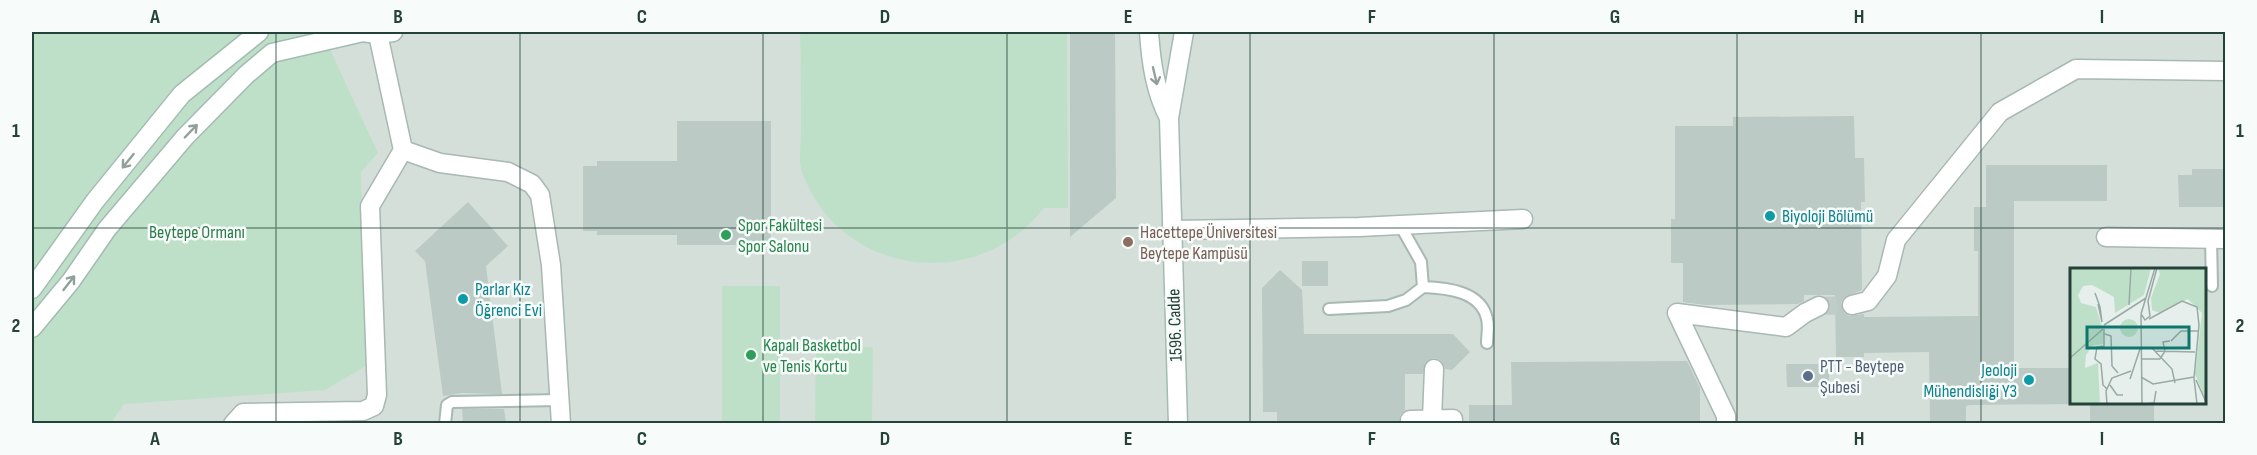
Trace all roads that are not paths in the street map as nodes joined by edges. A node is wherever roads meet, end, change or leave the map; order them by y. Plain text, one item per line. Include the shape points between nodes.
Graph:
1 (259, 32) edge
2 (374, 32) edge
3 (1149, 32) edge
4 (1184, 32) edge
5 (2226, 71) edge
6 (1169, 118) junction
7 (403, 150) junction
8 (1523, 219) dead end
9 (1400, 225) junction
10 (1171, 230) junction
11 (2106, 237) dead end
12 (2218, 239) edge
13 (2212, 285) dead end
14 (1424, 287) junction
15 (32, 289) edge
16 (1819, 306) tunnel mouth
17 (1852, 306) tunnel mouth
18 (1329, 309) dead end
19 (32, 328) edge
20 (1487, 343) dead end
21 (1434, 369) dead end
22 (559, 400) junction
23 (1432, 419) junction
24 (1410, 420) dead end
25 (233, 423) edge
26 (445, 423) edge
27 (561, 423) edge
28 (1178, 423) edge
29 (1454, 423) edge
30 (1726, 423) edge

1 -> 15 street via 182,94 95,201
2 - 7 street
19 -> 2 street via 107,229 185,137 246,75 272,53
3 -> 6 street, 1596. Cadde via 1151,62
4 - 6 street, 1596. Cadde
5 - 17 street via 2076,69 2000,112 1896,240 1887,276 1868,302
6 - 10 street, 1596. Cadde
7 - 22 street via 440,163 508,172 532,184 540,195 551,265
7 - 25 street via 370,206 377,395 374,406 363,411 243,413
8 - 9 street
9 - 10 street
9 - 14 lane via 1421,262
10 - 28 street, 1596. Cadde
11 - 12 street
12 - 13 lane
14 - 18 lane via 1406,300 1388,306
14 - 20 lane via 1449,288 1474,298 1487,318
16 - 30 street via 1786,327 1677,313
21 - 23 street
22 - 26 lane via 452,402 447,405
22 - 27 street
23 - 24 street
23 - 29 street via 1454,419

